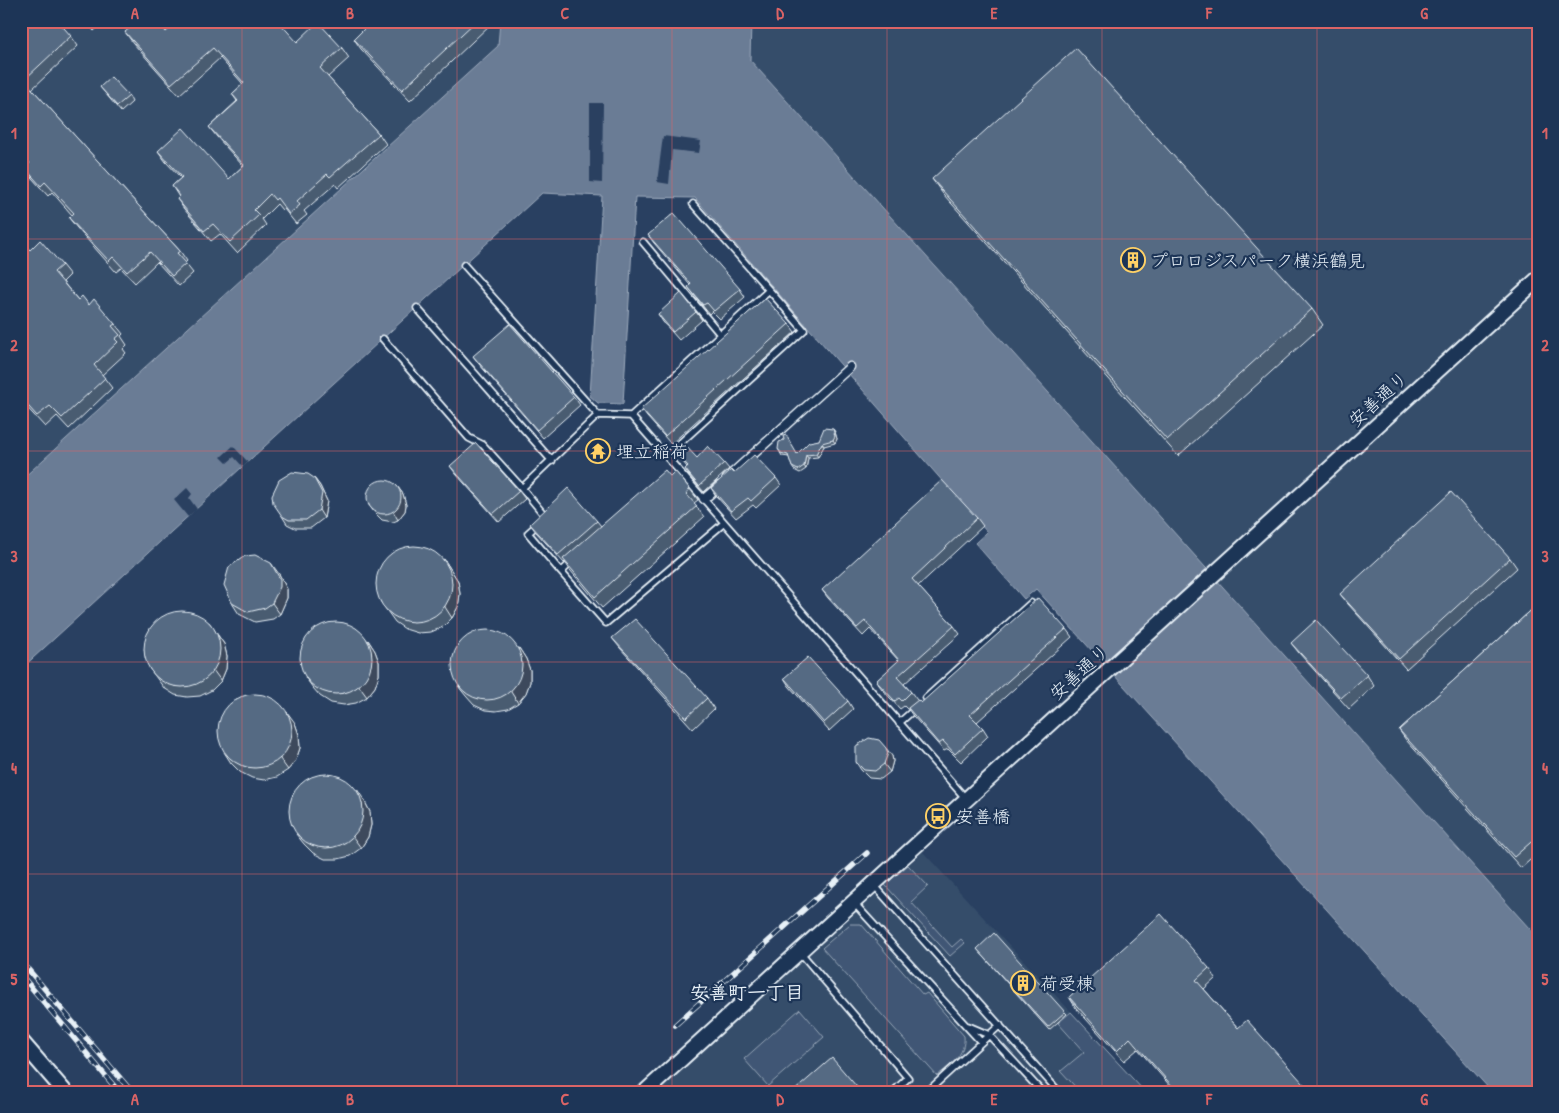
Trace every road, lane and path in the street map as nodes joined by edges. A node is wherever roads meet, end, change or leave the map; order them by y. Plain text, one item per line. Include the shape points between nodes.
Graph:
1 (693, 204) dead end
2 (643, 242) dead end
3 (464, 265) dead end
4 (1538, 279) edge
5 (769, 290) junction
6 (417, 308) dead end
7 (720, 334) junction
8 (383, 339) dead end
9 (850, 366) dead end
10 (598, 415) junction
11 (631, 416) junction
12 (666, 456) junction
13 (552, 461) junction
14 (678, 470) junction
15 (670, 476) edge
16 (522, 488) junction
17 (704, 500) junction
18 (724, 523) junction
19 (576, 559) edge
20 (561, 572) junction
21 (1030, 603) edge
22 (899, 723) junction
23 (967, 800) junction
24 (874, 886) junction
25 (854, 903) junction
26 (800, 952) junction
27 (965, 1025) junction
28 (1000, 1025) junction
29 (989, 1035) junction
30 (21, 1041) edge
31 (981, 1042) junction
32 (65, 1092) edge
33 (645, 1092) edge
34 (893, 1092) edge
35 (927, 1092) edge
36 (1042, 1092) edge
37 (1059, 1092) edge

1 - 5 lane
2 - 7 lane
3 - 10 lane
4 - 23 street, 安善通り
5 - 7 lane
5 - 12 lane via 804,330
6 - 13 lane
7 - 11 lane
8 - 16 lane via 469,438 483,445
9 - 17 street
10 - 11 lane
10 - 13 lane
11 - 12 lane
12 - 14 lane
13 - 16 lane
14 - 15 lane
14 - 17 lane
16 - 20 lane via 547,516 528,533
17 - 18 lane
18 - 20 lane via 606,623
18 - 22 lane
19 - 20 lane
21 - 22 lane
22 - 23 lane
23 - 24 street, 安善通り
24 - 25 street, 安善通り
24 - 28 lane
25 - 26 street, 安善通り
25 - 27 lane
26 - 33 street, 安善通り
26 - 34 lane via 908,1078
27 - 29 lane
27 - 31 lane
28 - 29 lane
28 - 37 lane
29 - 31 lane
29 - 36 lane
30 - 32 street
31 - 35 lane

